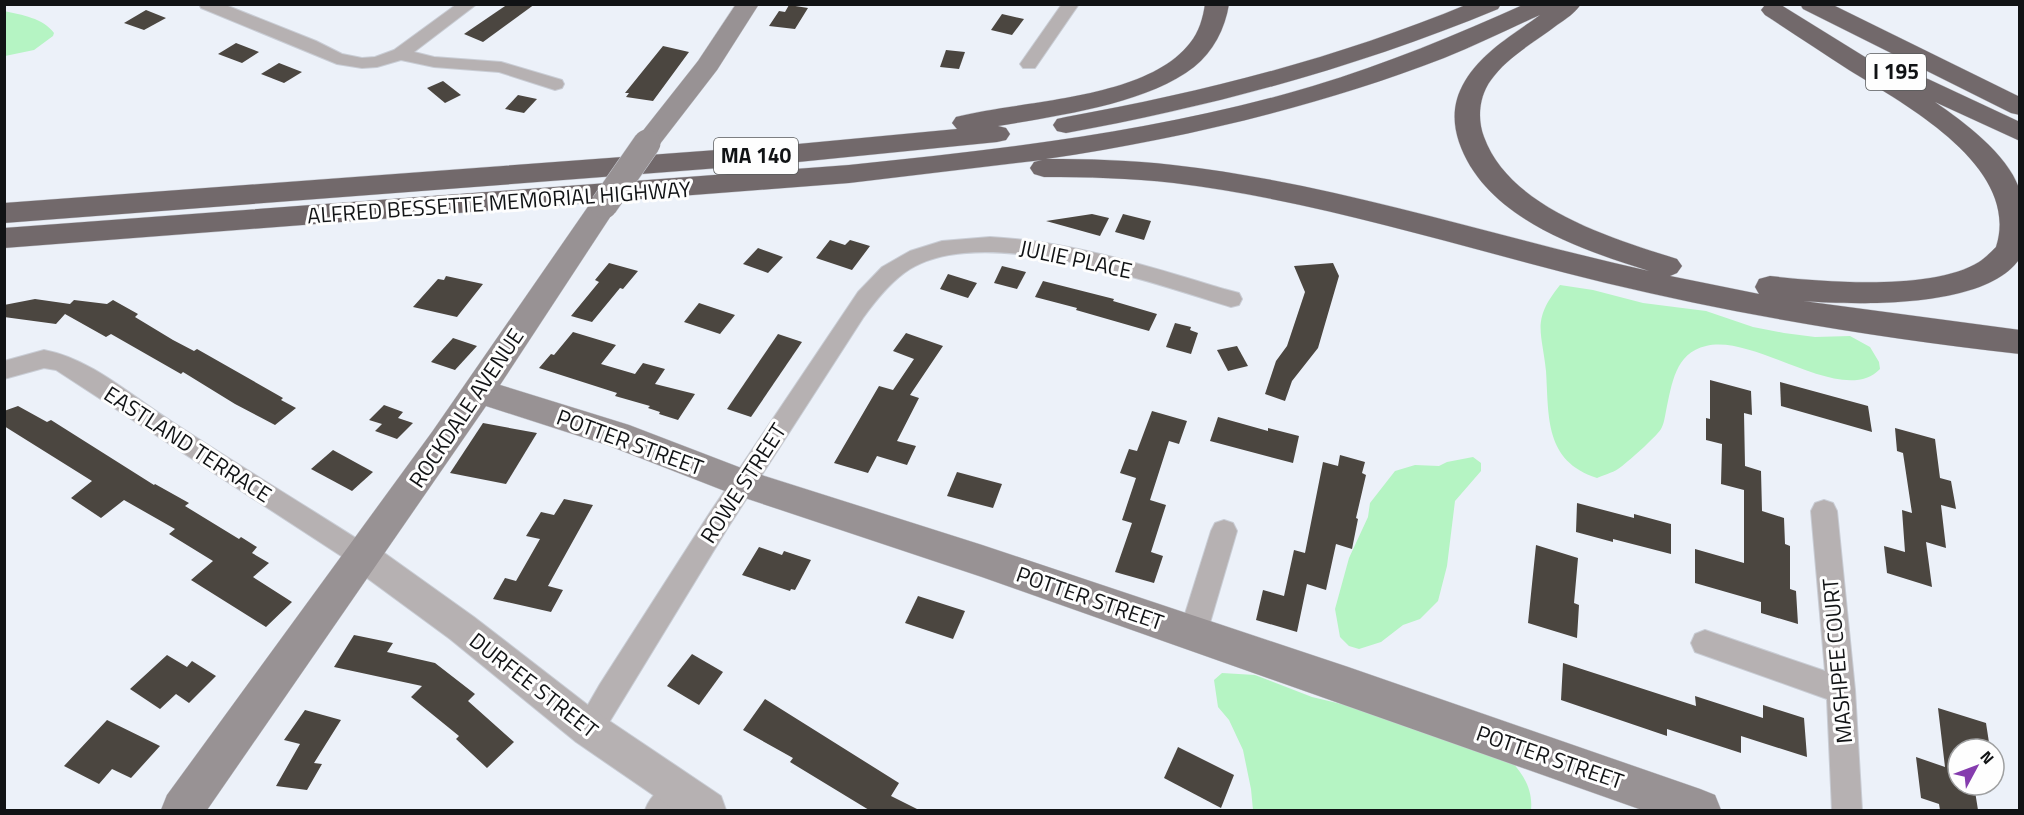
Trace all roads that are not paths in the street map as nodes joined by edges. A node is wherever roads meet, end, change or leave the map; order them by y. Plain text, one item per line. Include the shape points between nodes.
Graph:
1 (207, 4) edge
2 (470, 4) edge
3 (1071, 4) edge
4 (1217, 4) edge
5 (1490, 4) edge
6 (1546, 4) edge
7 (1570, 4) edge
8 (1811, 4) edge
9 (1836, 4) edge
10 (742, 5) edge
11 (1768, 7) edge
12 (399, 54) junction
13 (1029, 64) dead end
14 (2019, 81) edge
15 (555, 84) dead end
16 (2019, 107) edge
17 (2019, 133) edge
18 (798, 153) junction
19 (856, 173) junction
20 (4, 213) edge
21 (4, 238) edge
22 (919, 255) joint
23 (1231, 300) dead end
24 (2019, 342) edge
25 (4, 370) edge
26 (479, 391) junction
27 (742, 483) junction
28 (1824, 511) dead end
29 (1224, 531) dead end
30 (364, 557) junction
31 (1193, 633) junction
32 (1705, 643) dead end
33 (1841, 690) junction
34 (588, 729) junction
35 (682, 805) edge
36 (182, 810) edge
37 (1700, 810) edge
38 (1847, 810) edge

1 - 12 street via 337,59 377,62
2 - 12 street
3 - 13 street
4 - 18 highway via 1208,37 1193,55 1173,70 1146,82 1050,108
5 - 18 highway, ALFRED BESSETTE MEMORIAL HIGHWAY / MA 140 via 1327,65 1165,106 1010,132
6 - 19 highway, ALFRED BESSETTE MEMORIAL HIGHWAY / MA 140 via 1388,71 1231,115 1075,146
7 - 11 highway via 1486,70 1473,89 1467,111 1469,135 1482,163 1510,194 1530,208 1578,233 1641,258 1706,276 1794,290 1871,292 1931,288 1994,266 2006,255 2014,231 2011,202 1994,170 1940,117
8 - 16 highway, I 195
9 - 14 highway
10 - 26 main road, ROCKDALE AVENUE, bridge via 708,65 647,142
11 - 17 highway, I 195
12 - 15 street via 434,62 501,67
18 - 20 highway, ALFRED BESSETTE MEMORIAL HIGHWAY / MA 140
19 - 21 highway, ALFRED BESSETTE MEMORIAL HIGHWAY / MA 140
19 - 24 highway via 1085,167 1211,178 1714,296 1837,318
22 - 23 street, JULIE PLACE via 960,246 1023,245 1167,279
22 - 27 street, ROWE STREET via 896,268 862,304
25 - 30 street, EASTLAND TERRACE via 44,359 61,362
26 - 27 main road, POTTER STREET via 617,435
26 - 30 main road, ROCKDALE AVENUE
27 - 31 main road, POTTER STREET
27 - 34 street, ROWE STREET
28 - 33 street, MASHPEE COURT
29 - 31 street
30 - 34 street, DURFEE STREET via 462,628
30 - 36 main road, ROCKDALE AVENUE
31 - 37 main road, POTTER STREET
32 - 33 street
33 - 38 street, MASHPEE COURT
34 - 35 street, DURFEE STREET

